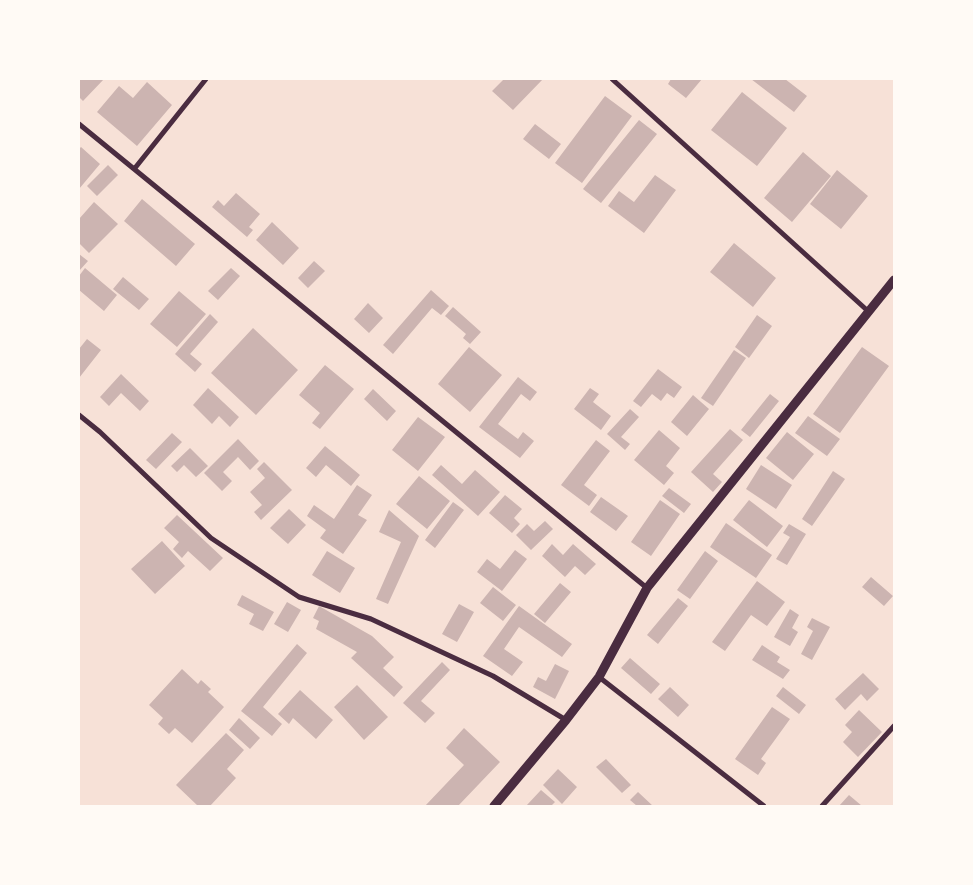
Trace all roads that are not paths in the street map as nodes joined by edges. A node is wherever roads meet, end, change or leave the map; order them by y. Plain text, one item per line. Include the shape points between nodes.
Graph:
1 (206, 79) edge
2 (612, 79) edge
3 (79, 124) edge
4 (135, 168) junction
5 (894, 280) edge
6 (869, 313) junction
7 (79, 415) edge
8 (647, 588) junction
9 (599, 677) junction
10 (566, 720) junction
11 (894, 726) edge
12 (494, 806) edge
13 (764, 806) edge
14 (822, 806) edge

1 - 4 street
2 - 6 street
3 - 4 street
4 - 8 street
5 - 6 street
6 - 8 street
7 - 10 street via 211,538 298,596 371,619 493,676
8 - 9 street
9 - 10 street
9 - 13 street
10 - 12 street
11 - 14 street

